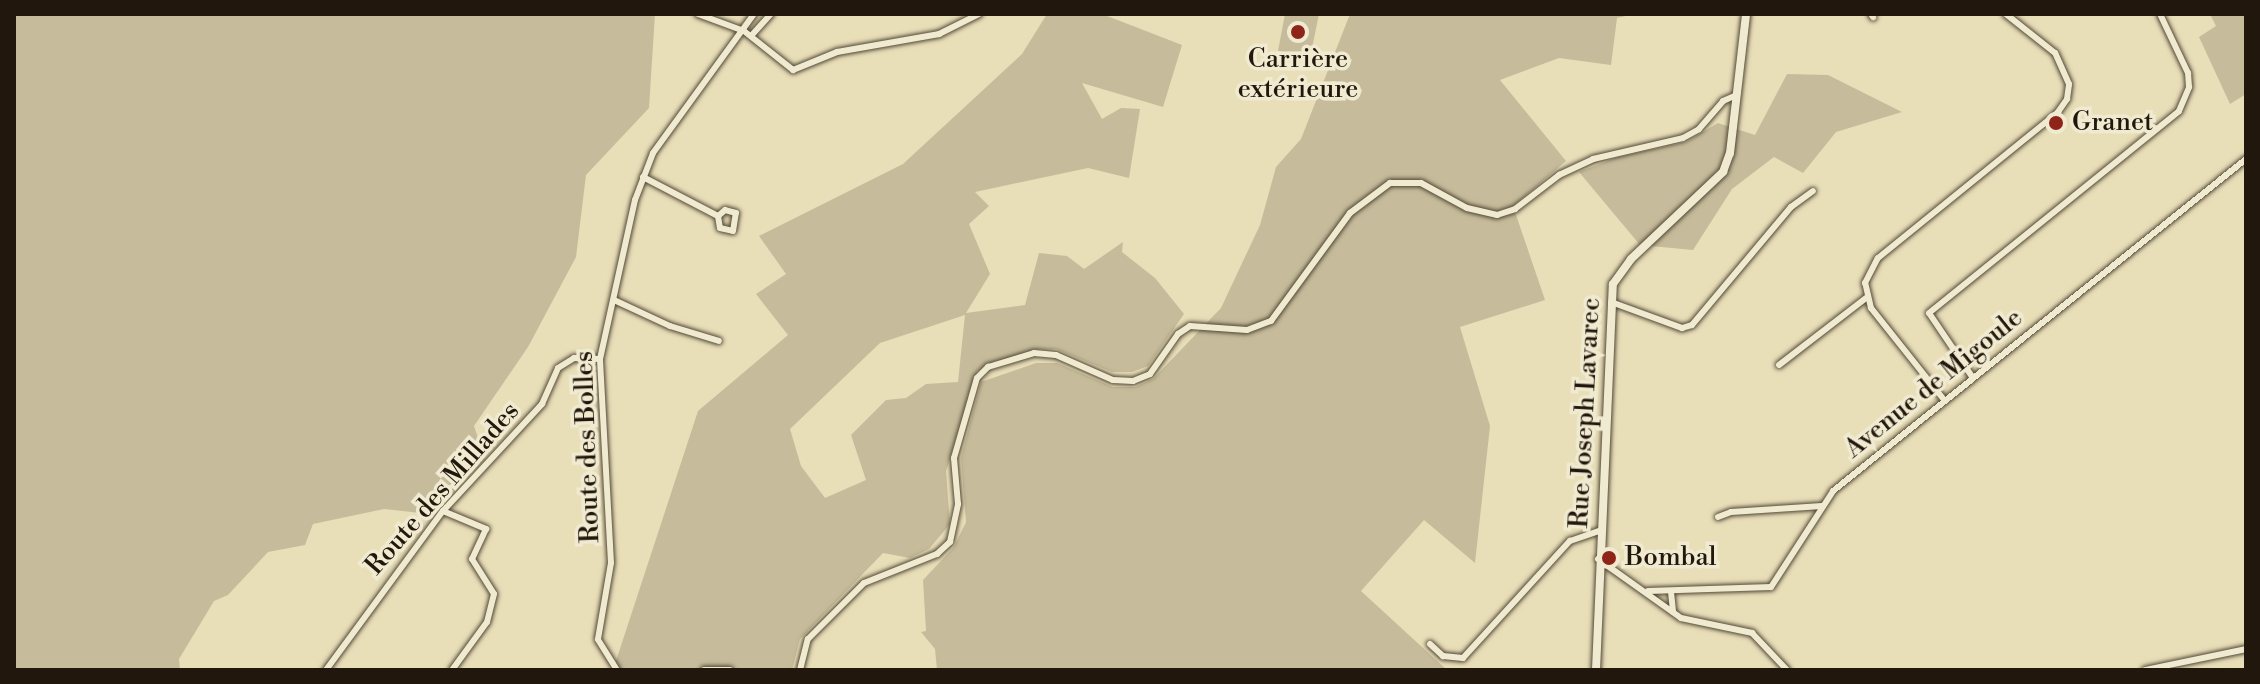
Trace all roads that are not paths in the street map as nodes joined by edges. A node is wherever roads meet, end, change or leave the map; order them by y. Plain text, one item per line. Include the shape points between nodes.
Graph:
1 (698, 14) edge
2 (754, 14) edge
3 (771, 14) edge
4 (979, 14) edge
5 (1746, 14) edge
6 (2006, 14) edge
7 (2160, 14) edge
8 (744, 31) junction
9 (751, 36) junction
10 (1734, 96) junction
11 (2246, 159) edge
12 (643, 177) junction
13 (1813, 191) dead end
14 (718, 216) dead end
15 (1866, 298) junction
16 (614, 300) junction
17 (1611, 302) junction
18 (719, 341) dead end
19 (600, 359) junction
20 (1779, 365) dead end
21 (1973, 378) junction
22 (1945, 401) junction
23 (1822, 506) junction
24 (443, 511) junction
25 (1718, 517) dead end
26 (1599, 531) junction
27 (1598, 559) junction
28 (1648, 591) junction
29 (1671, 592) junction
30 (1673, 612) junction
31 (1430, 644) dead end
32 (2246, 649) edge
33 (326, 670) edge
34 (452, 670) edge
35 (617, 670) edge
36 (704, 670) edge
37 (730, 670) edge
38 (800, 670) edge
39 (1596, 670) edge
40 (1787, 670) edge
41 (2145, 670) edge

1 - 8 street
2 - 8 street, Route des Bolles
3 - 9 street
4 - 9 street via 939,34 837,52 793,70
5 - 10 street, Rue Joseph Lavarec via 1744,57
6 - 15 street via 2060,60 2069,84 2067,99 2058,112 1870,266
7 - 21 street via 2188,73 2189,87 2179,111 1929,313
8 - 9 street
8 - 12 street, Route des Bolles via 653,153
10 - 17 street, Rue Joseph Lavarec via 1730,153 1723,172 1618,272
10 - 38 street via 1683,138 1593,159 1497,215 1467,208 1421,183 1390,183 1350,213 1271,321 1247,330 1190,326 1150,374 1133,381 1113,380 1056,355 1034,353 988,367 977,378 954,458 958,504 950,542 937,554 864,583 808,639
11 - 21 street, Avenue de Migoule
12 - 14 street
12 - 16 street, Route des Bolles
13 - 17 street via 1791,207 1692,325 1682,328
15 - 20 street
15 - 22 street
16 - 18 street
16 - 19 street, Route des Bolles
17 - 26 street, Rue Joseph Lavarec
19 - 24 street, Route des Millades via 574,358 558,368 525,425
19 - 35 street, Route des Bolles via 611,563 598,639
21 - 22 street, Avenue de Migoule
22 - 23 street, Avenue de Migoule
23 - 25 street
23 - 29 street, Avenue de Migoule via 1771,587
24 - 33 street, Route des Millades
24 - 34 street via 486,529 472,559 488,580 494,607
26 - 27 street, Rue Joseph Lavarec
26 - 31 street via 1570,541 1463,658 1443,656
27 - 28 street
27 - 39 street, Rue Joseph Lavarec
28 - 29 street, Avenue de Migoule
28 - 30 street
29 - 30 street
30 - 40 street via 1696,624 1752,633
32 - 41 street
36 - 37 street

